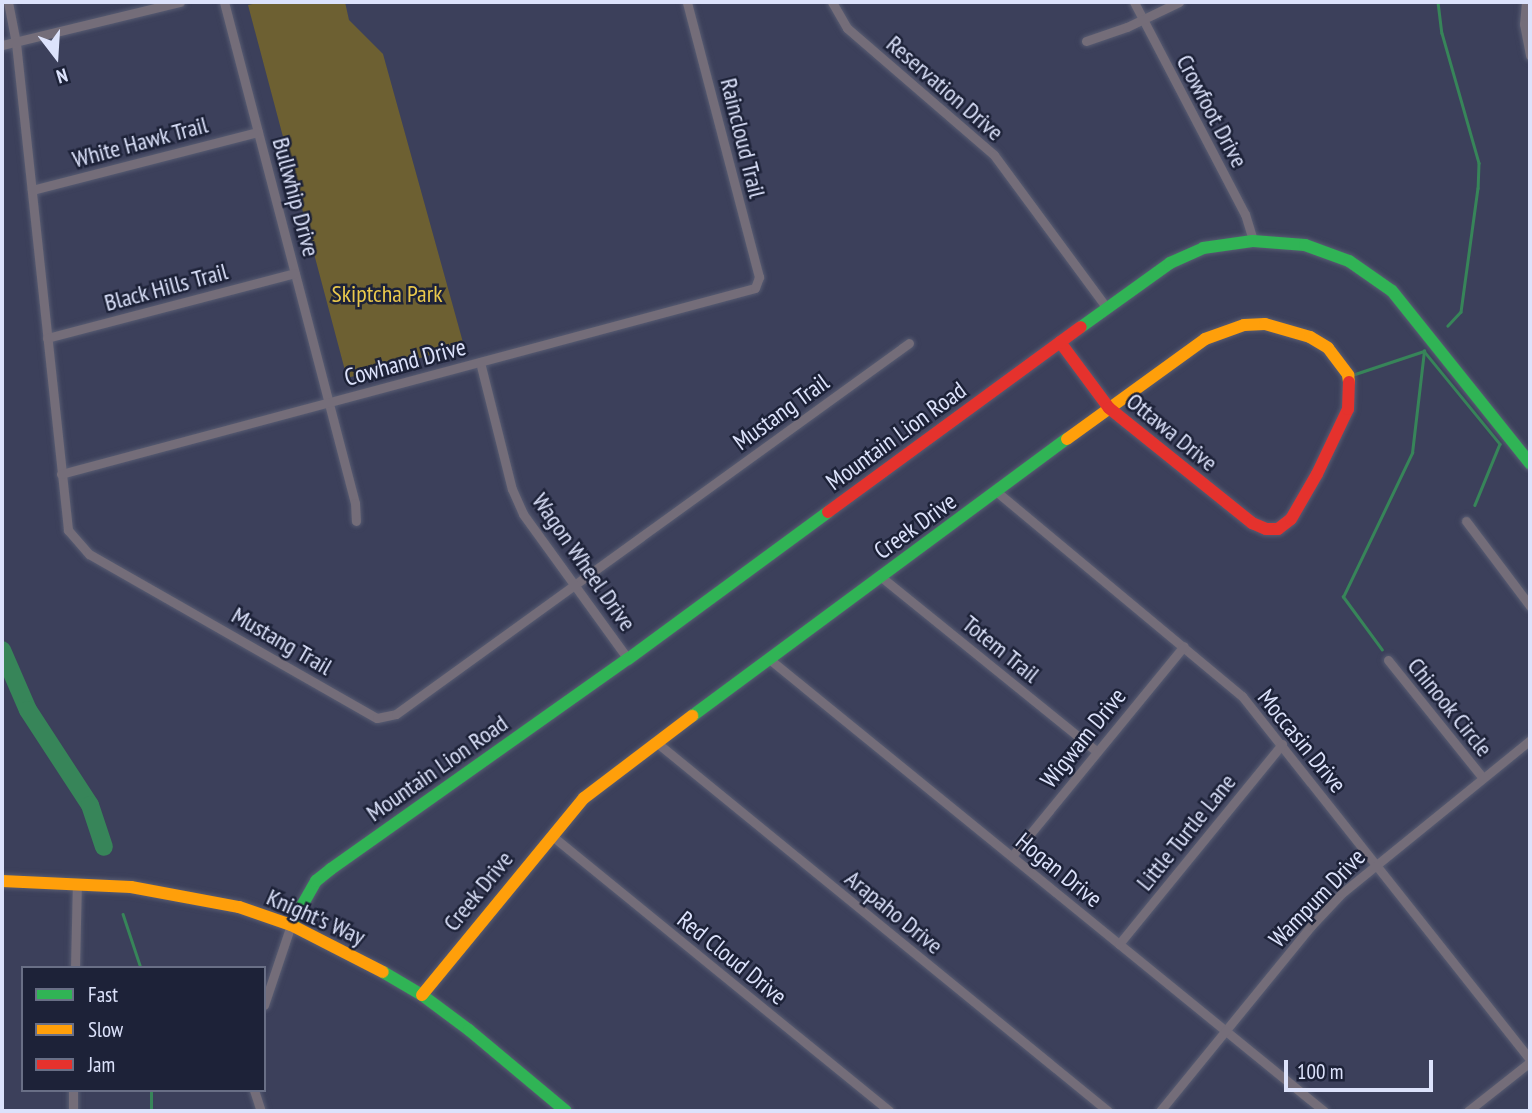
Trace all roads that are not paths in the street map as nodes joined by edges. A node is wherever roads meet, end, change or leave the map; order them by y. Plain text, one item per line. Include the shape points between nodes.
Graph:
1 (8, 2) edge
2 (180, 2) edge
3 (224, 2) edge
4 (687, 2) edge
5 (831, 2) edge
6 (1134, 2) edge
7 (1179, 2) edge
8 (1526, 2) edge
9 (1141, 19) junction
10 (1086, 41) dead end
11 (16, 43) junction
12 (2, 45) edge
13 (1530, 55) edge
14 (258, 132) junction
15 (32, 190) junction
16 (1253, 240) junction
17 (295, 273) junction
18 (758, 283) joint
19 (1107, 308) junction
20 (47, 338) junction
21 (1060, 342) junction
22 (909, 343) dead end
23 (480, 362) junction
24 (330, 403) junction
25 (1109, 408) junction
26 (1530, 463) edge
27 (61, 474) junction
28 (997, 492) junction
29 (356, 521) dead end
30 (1466, 521) dead end
31 (1278, 529) joint
32 (880, 576) junction
33 (576, 586) junction
34 (1530, 606) edge
35 (1184, 646) junction
36 (768, 658) junction
37 (628, 659) junction
38 (1388, 660) dead end
39 (1530, 740) edge
40 (656, 742) junction
41 (1282, 744) junction
42 (1097, 752) junction
43 (1483, 778) junction
44 (551, 835) junction
45 (1012, 856) junction
46 (1375, 864) junction
47 (2, 881) edge
48 (77, 883) junction
49 (291, 925) junction
50 (1119, 944) junction
51 (75, 966) edge
52 (422, 995) junction
53 (266, 999) edge
54 (1224, 1031) junction
55 (1530, 1060) edge
56 (73, 1092) edge
57 (255, 1092) edge
58 (73, 1111) edge
59 (261, 1111) edge
60 (566, 1111) edge
61 (889, 1111) edge
62 (1108, 1111) edge
63 (1160, 1111) edge
64 (1324, 1111) edge
65 (1468, 1111) edge

1 - 11 street, Mustang Trail
2 - 11 street
3 - 14 street, Bullwhip Drive
4 - 18 street, Raincloud Trail
5 - 19 street, Reservation Drive via 847,28 994,155
6 - 9 street, Crowfoot Drive
7 - 9 street
8 - 13 street via 1524,24
9 - 10 street
9 - 16 street, Crowfoot Drive via 1245,214
11 - 12 street
11 - 15 street, Mustang Trail
14 - 15 street, White Hawk Trail
14 - 17 street, Bullwhip Drive
15 - 20 street, Mustang Trail
16 - 19 street, Mountain Lion Road via 1185,255
16 - 26 street, Mountain Lion Road via 1305,244 1349,261 1392,291
17 - 20 street, Black Hills Trail
17 - 24 street, Bullwhip Drive
18 - 23 street, Cowhand Drive via 755,288
19 - 21 street, Mountain Lion Road
20 - 27 street, Mustang Trail
21 - 25 street, Ottawa Drive
21 - 37 street, Mountain Lion Road
22 - 33 street, Mustang Trail
23 - 24 street, Cowhand Drive
23 - 33 street, Wagon Wheel Drive via 517,501
24 - 27 street, Cowhand Drive
24 - 29 street, Bullwhip Drive
25 - 28 street, Creek Drive
25 - 31 street, Ottawa Drive via 1252,523
25 - 31 street, Creek Drive via 1205,340 1244,325 1286,327 1328,348 1348,375 1348,409 1291,519
27 - 33 street, Mustang Trail via 68,530 89,554 377,718 396,715
28 - 32 street, Creek Drive
28 - 35 street, Moccasin Drive
30 - 34 street
32 - 36 street, Creek Drive
32 - 42 street, Totem Trail
33 - 37 street, Wagon Wheel Drive
35 - 41 street, Moccasin Drive via 1242,696
35 - 42 street, Wigwam Drive
36 - 40 street, Creek Drive
36 - 45 street, Hogan Drive
37 - 49 street, Mountain Lion Road via 331,869 316,881
38 - 43 street, Chinook Circle
39 - 43 street, Wampum Drive
40 - 44 street, Creek Drive via 584,799
40 - 62 street, Arapaho Drive
41 - 46 street, Moccasin Drive
41 - 50 street, Little Turtle Lane
42 - 45 street, Wigwam Drive
43 - 46 street, Wampum Drive
44 - 52 street, Creek Drive
44 - 61 street, Red Cloud Drive
45 - 50 street, Hogan Drive
46 - 54 street, Wampum Drive via 1311,926
46 - 55 street, Moccasin Drive
47 - 48 street, Knight's Way
48 - 49 street, Knight's Way via 204,899
48 - 51 street
49 - 52 street, Knight's Way via 355,955
49 - 53 street
50 - 54 street, Hogan Drive
52 - 60 street, Knight's Way
54 - 63 street, Wampum Drive
54 - 64 street, Hogan Drive
55 - 65 street
56 - 58 street
57 - 59 street

